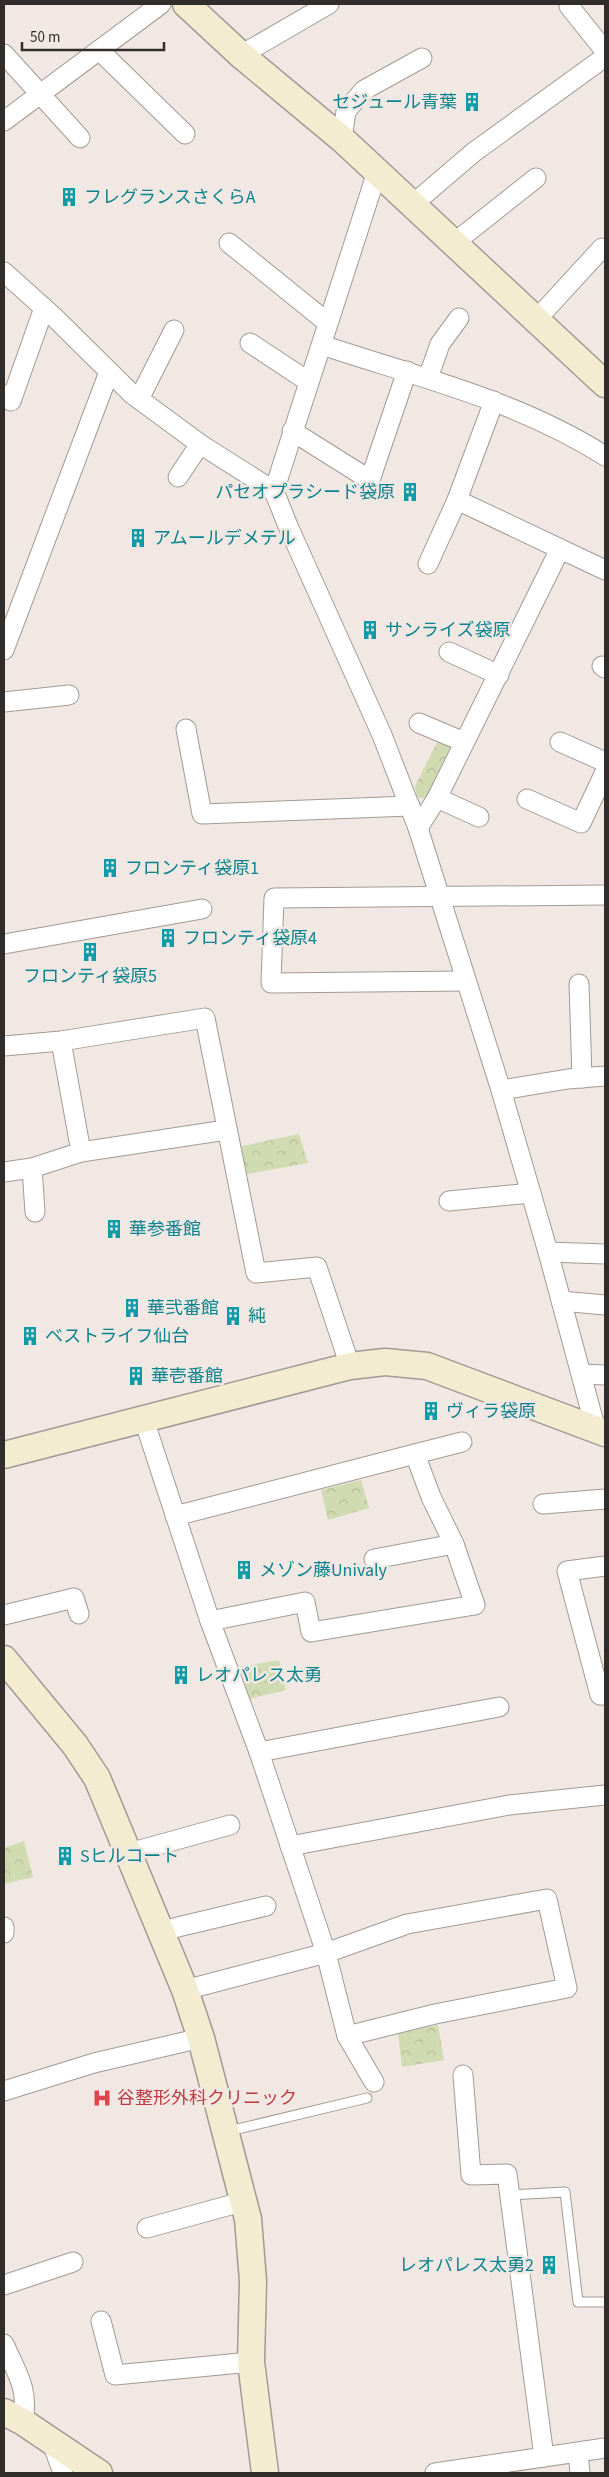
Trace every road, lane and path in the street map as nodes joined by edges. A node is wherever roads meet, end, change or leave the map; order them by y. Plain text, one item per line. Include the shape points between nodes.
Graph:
1 (162, 4) edge
2 (186, 4) edge
3 (329, 4) edge
4 (569, 6) dead end
5 (99, 50) junction
6 (605, 51) edge
7 (4, 54) edge
8 (241, 55) junction
9 (605, 56) edge
10 (422, 58) dead end
11 (40, 94) junction
12 (4, 121) edge
13 (185, 134) dead end
14 (80, 138) dead end
15 (342, 139) junction
16 (376, 172) junction
17 (536, 178) dead end
18 (412, 205) junction
19 (229, 243) dead end
20 (454, 243) junction
21 (605, 251) edge
22 (4, 273) edge
23 (44, 308) junction
24 (460, 318) dead end
25 (536, 320) junction
26 (328, 323) junction
27 (174, 330) dead end
28 (250, 342) dead end
29 (322, 345) junction
30 (407, 371) junction
31 (109, 372) junction
32 (428, 378) junction
33 (309, 382) junction
34 (605, 384) edge
35 (4, 395) edge
36 (139, 399) junction
37 (494, 401) junction
38 (292, 431) junction
39 (200, 444) junction
40 (605, 456) edge
41 (178, 477) dead end
42 (274, 491) junction
43 (457, 500) junction
44 (560, 549) junction
45 (428, 564) dead end
46 (605, 570) edge
47 (10, 619) edge
48 (4, 650) edge
49 (449, 652) dead end
50 (499, 675) junction
51 (69, 695) dead end
52 (4, 702) edge
53 (419, 723) dead end
54 (186, 729) dead end
55 (464, 742) junction
56 (560, 742) dead end
57 (605, 762) edge
58 (605, 772) edge
59 (437, 798) junction
60 (527, 799) dead end
61 (599, 800) edge
62 (410, 806) junction
63 (479, 817) dead end
64 (418, 828) junction
65 (605, 894) edge
66 (440, 896) junction
67 (202, 909) dead end
68 (4, 944) edge
69 (465, 981) junction
70 (580, 984) dead end
71 (61, 1042) junction
72 (4, 1046) edge
73 (605, 1076) edge
74 (582, 1078) junction
75 (501, 1090) junction
76 (226, 1130) junction
77 (81, 1152) junction
78 (32, 1168) junction
79 (4, 1172) edge
80 (531, 1193) junction
81 (449, 1201) dead end
82 (34, 1212) dead end
83 (548, 1252) junction
84 (605, 1254) edge
85 (561, 1301) junction
86 (605, 1304) edge
87 (350, 1366) junction
88 (582, 1374) junction
89 (605, 1375) edge
90 (144, 1420) junction
91 (600, 1432) edge
92 (462, 1442) dead end
93 (415, 1454) junction
94 (4, 1455) edge
95 (605, 1499) edge
96 (543, 1504) dead end
97 (175, 1516) junction
98 (454, 1544) junction
99 (374, 1559) dead end
100 (605, 1566) edge
101 (79, 1614) dead end
102 (4, 1615) edge
103 (210, 1621) junction
104 (8, 1672) edge
105 (605, 1695) edge
106 (499, 1707) dead end
107 (258, 1752) junction
108 (605, 1795) edge
109 (230, 1825) dead end
110 (290, 1846) junction
111 (129, 1853) junction
112 (266, 1906) dead end
113 (4, 1927) edge
114 (161, 1932) junction
115 (4, 1933) edge
116 (326, 1953) junction
117 (185, 1990) junction
118 (347, 2036) junction
119 (201, 2038) junction
120 (463, 2076) dead end
121 (371, 2090) joint
122 (4, 2091) edge
123 (226, 2132) junction
124 (509, 2195) junction
125 (244, 2201) junction
126 (147, 2228) dead end
127 (73, 2262) dead end
128 (4, 2285) edge
129 (605, 2302) edge
130 (102, 2321) dead end
131 (4, 2344) edge
132 (251, 2362) junction
133 (13, 2417) edge
134 (50, 2440) junction
135 (605, 2448) edge
136 (578, 2453) junction
137 (544, 2457) junction
138 (498, 2469) edge
139 (63, 2473) edge
140 (99, 2473) edge
141 (265, 2473) edge
142 (435, 2473) edge
143 (580, 2473) edge

1 - 5 street
2 - 8 street
3 - 8 street
4 - 6 street
5 - 11 street
5 - 13 street
7 - 11 street
8 - 15 street
9 - 18 street via 474,152
10 - 15 street via 364,90 346,112
11 - 12 street
11 - 14 street
15 - 16 street
16 - 18 street
16 - 26 street
17 - 20 street
18 - 20 street
19 - 26 street
20 - 25 street
21 - 25 street via 602,248
22 - 23 street
23 - 31 street
23 - 35 street via 11,401
24 - 32 street via 440,344
25 - 34 street
26 - 29 street
27 - 36 street
28 - 33 street
29 - 30 street
29 - 33 street
30 - 32 street
30 - 38 street via 370,480
31 - 36 street
31 - 47 street
32 - 37 street
33 - 38 street
36 - 39 street
37 - 40 street via 556,428
37 - 43 street
38 - 42 street
39 - 41 street
39 - 42 street
42 - 62 street
43 - 44 street
43 - 45 street
44 - 46 street
44 - 50 street
47 - 48 street
49 - 50 street
50 - 55 street
51 - 52 street
53 - 55 street
54 - 62 street via 202,814
55 - 59 street
56 - 57 street
58 - 61 street
59 - 63 street
59 - 64 street
60 - 61 street via 581,823
62 - 64 street
64 - 66 street
65 - 66 street
66 - 69 street
66 - 69 street via 274,898 270,983
67 - 68 street
69 - 75 street
70 - 74 street
71 - 72 street
71 - 76 street via 205,1018
71 - 77 street
73 - 74 street
74 - 75 street
75 - 80 street
76 - 77 street
76 - 87 street via 256,1273 317,1267
77 - 78 street
78 - 79 street
78 - 82 street
80 - 81 street
80 - 83 street
83 - 84 street
83 - 85 street
85 - 86 street
85 - 88 street
87 - 90 street
87 - 91 street via 385,1362 427,1366
88 - 89 street
88 - 91 street
90 - 94 street
90 - 97 street
92 - 93 street
93 - 97 street
93 - 98 street
95 - 96 street
97 - 103 street
98 - 99 street
98 - 103 street via 475,1605 311,1632 305,1602
100 - 105 street via 567,1571 600,1695
101 - 102 street via 74,1598
103 - 107 street
104 - 111 street via 75,1745 97,1778
106 - 107 street
107 - 110 street
108 - 110 street via 509,1805
109 - 111 street
110 - 116 street
111 - 114 street
112 - 114 street
113 - 115 street
114 - 117 street
116 - 117 street
116 - 118 street
116 - 118 street via 407,1924 547,1898 567,1988 435,2014
117 - 119 street
118 - 121 street
119 - 122 street via 94,2062
119 - 123 street
120 - 124 street via 471,2174 507,2174
121 - 123 lane
123 - 125 street
124 - 129 lane via 565,2192 578,2302
124 - 137 street
125 - 126 street
125 - 132 street via 253,2281
127 - 128 street
130 - 132 street via 115,2375
131 - 133 street via 24,2389 27,2404
132 - 141 street
133 - 134 street
134 - 139 street
134 - 140 street
135 - 136 street
136 - 137 street
136 - 143 street
137 - 138 street
138 - 142 street

